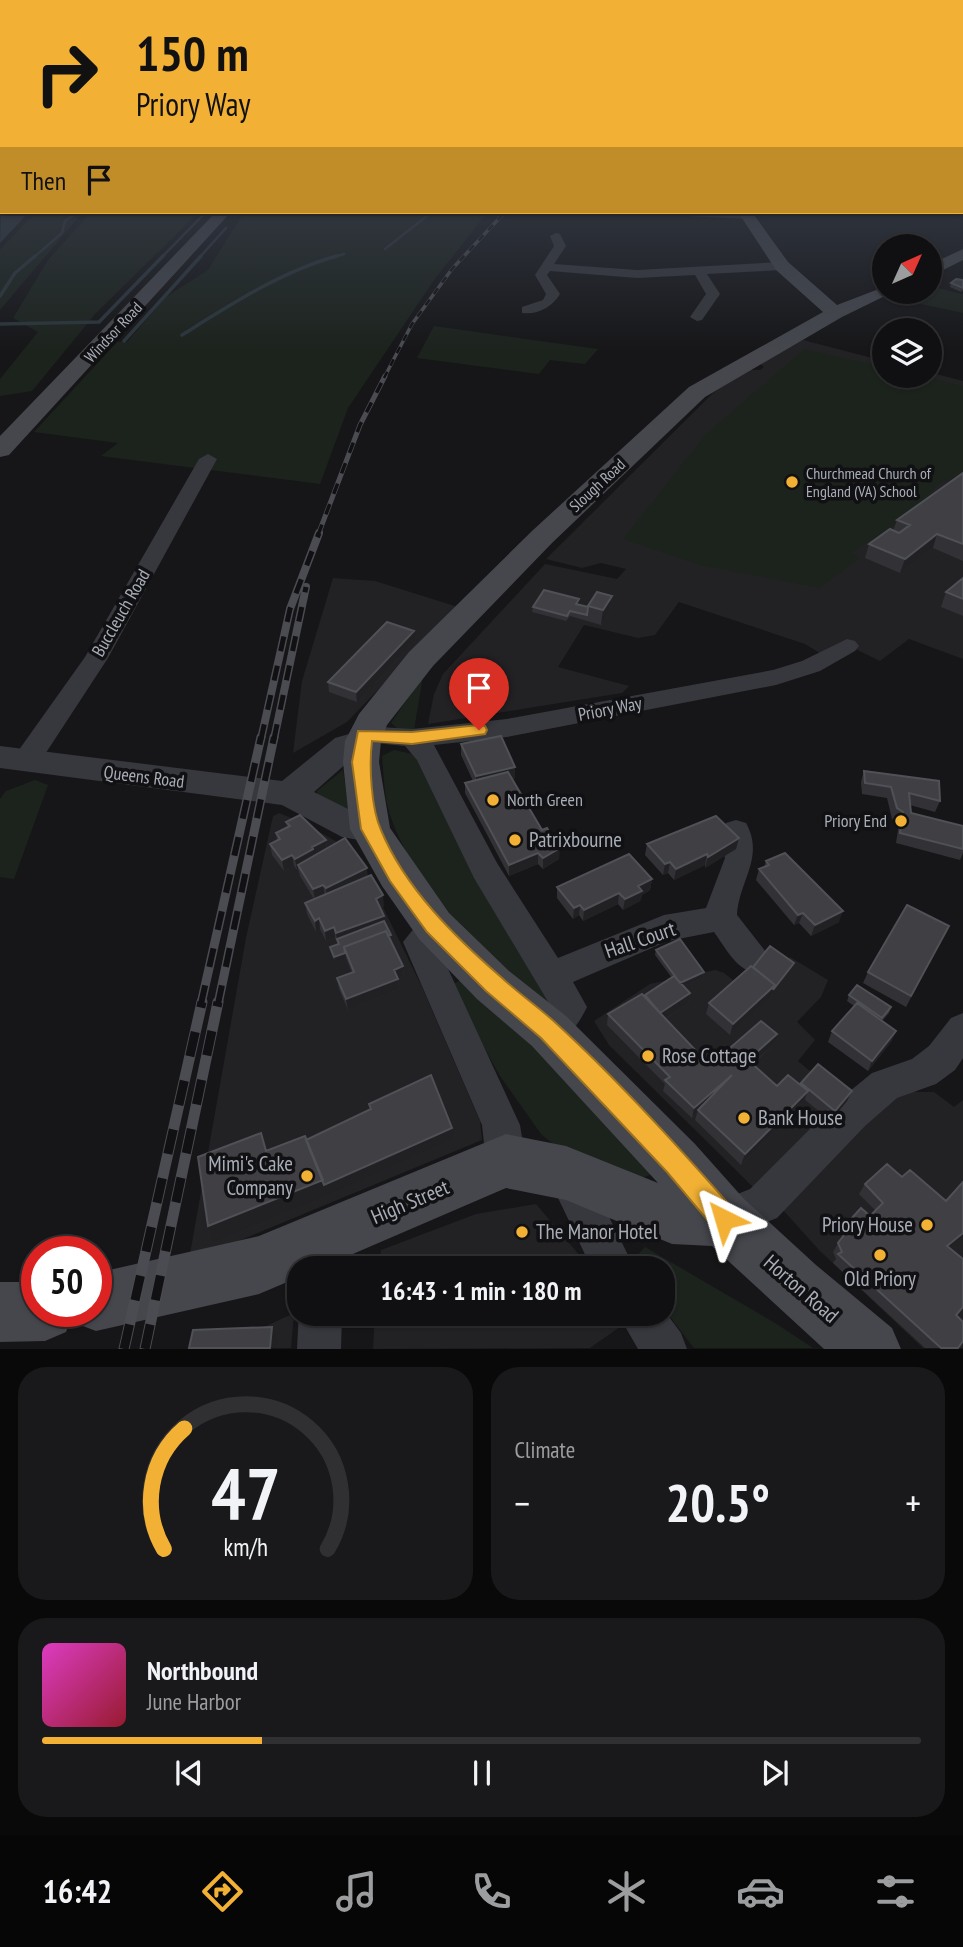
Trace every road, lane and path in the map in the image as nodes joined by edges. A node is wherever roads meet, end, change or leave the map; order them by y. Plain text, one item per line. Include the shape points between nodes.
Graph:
1 (209, 228) edge
2 (756, 228) edge
3 (556, 236) dead end
4 (963, 254) edge
5 (942, 265) edge
6 (782, 266) junction
7 (546, 267) junction
8 (698, 269) junction
9 (872, 297) edge
10 (527, 310) dead end
11 (835, 313) junction
12 (697, 317) dead end
13 (4, 442) edge
14 (208, 459) dead end
15 (847, 646) dead end
16 (364, 738) junction
17 (412, 738) junction
18 (9, 762) edge
19 (289, 794) junction
20 (370, 829) junction
21 (736, 831) edge
22 (721, 918) junction
23 (434, 926) junction
24 (757, 961) edge
25 (550, 976) junction
26 (963, 1029) edge
27 (549, 1031) junction
28 (506, 1161) junction
29 (566, 1173) junction
30 (724, 1219) junction
31 (316, 1256) edge
32 (608, 1256) edge
33 (287, 1261) edge
34 (112, 1298) edge
35 (0, 1312) edge
36 (21, 1312) edge
37 (320, 1326) edge
38 (649, 1326) edge
39 (319, 1349) edge
40 (665, 1349) edge
41 (871, 1349) edge

1 - 13 main road, Windsor Road
2 - 6 main road
3 - 7 street via 560,246
4 - 5 main road
6 - 8 street
6 - 11 main road
7 - 8 street via 608,274
7 - 10 street via 541,275 553,294 548,303
8 - 12 street via 713,294
9 - 11 main road, Slough Road
11 - 16 main road, Slough Road via 697,392 457,620 377,711
14 - 18 street, Buccleuch Road via 96,657
15 - 17 street, Priory Way via 811,667 776,677 507,727
16 - 17 street, Priory Way
16 - 19 street via 346,746
16 - 20 main road, Horton Road via 361,762
17 - 25 street via 428,755 485,870
18 - 19 street, Queens Road
19 - 20 street, Queens Road via 355,828
20 - 23 main road, Horton Road
21 - 22 street via 740,858 722,902
22 - 24 street
22 - 25 street, Hall Court via 664,928
23 - 27 main road, Horton Road
23 - 28 street via 419,942 501,1125
25 - 27 street via 570,1007
26 - 30 street via 942,1058 923,1072 885,1085 852,1113 763,1204
27 - 30 main road, Horton Road
28 - 29 main road
28 - 31 main road, High Street
29 - 30 main road via 671,1216
29 - 32 street
30 - 41 main road, Horton Road
33 - 34 main road, High Street
35 - 36 main road
37 - 39 street
38 - 40 street

